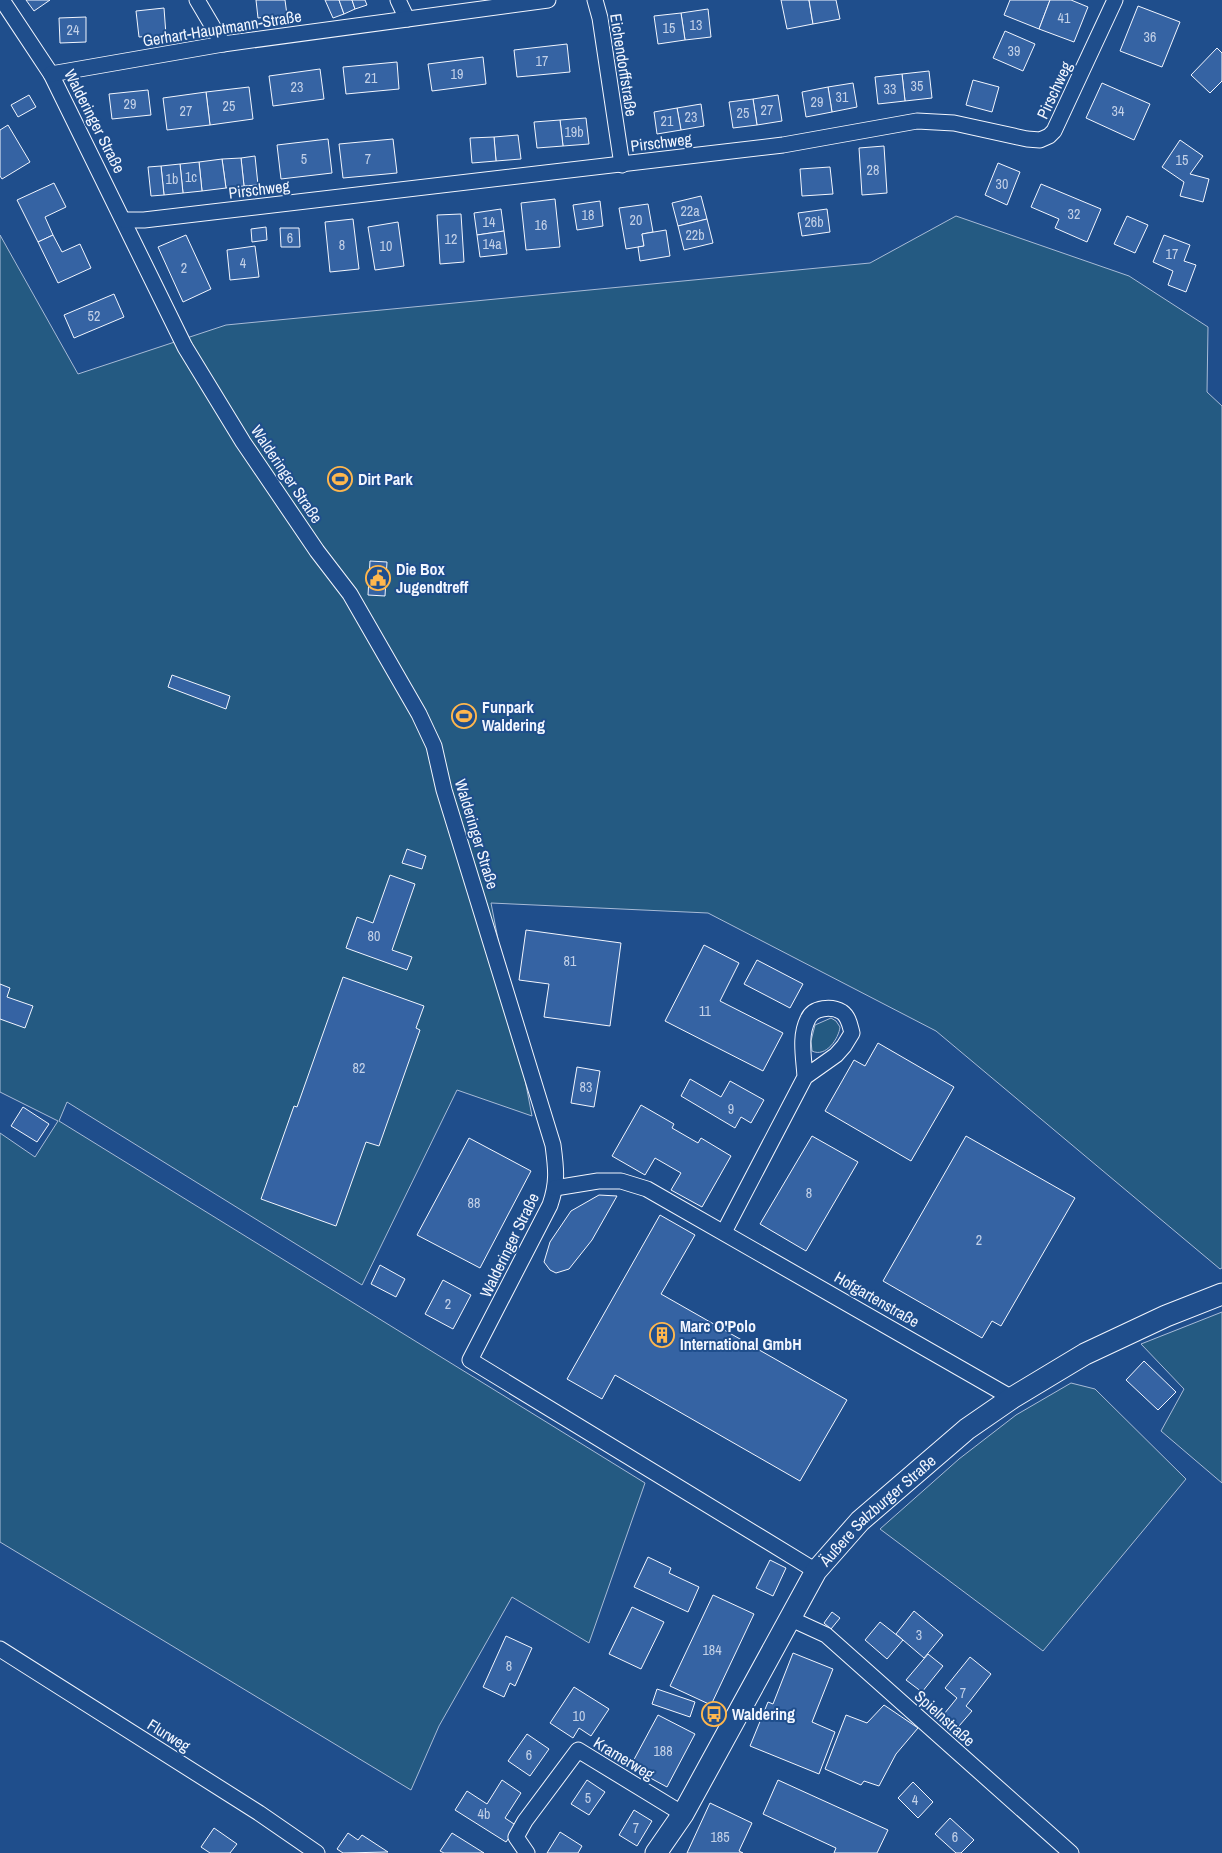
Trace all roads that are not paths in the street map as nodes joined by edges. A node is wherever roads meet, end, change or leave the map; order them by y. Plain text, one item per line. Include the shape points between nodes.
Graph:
1 (2, 0) edge
2 (197, 0) edge
3 (398, 0) edge
4 (548, 0) edge
5 (595, 0) edge
6 (1115, 0) edge
7 (407, 19) junction
8 (223, 44) junction
9 (51, 74) junction
10 (622, 165) junction
11 (124, 220) junction
12 (805, 1077) dead end
13 (556, 1188) junction
14 (724, 1232) junction
15 (1222, 1294) edge
16 (1012, 1398) junction
17 (816, 1572) junction
18 (789, 1618) junction
19 (0, 1649) edge
20 (683, 1814) junction
21 (315, 1853) edge
22 (527, 1853) edge
23 (656, 1853) edge
24 (1071, 1853) edge

1 - 9 street, Walderinger Straße
2 - 8 street
3 - 7 street
4 - 7 street, Gerhart-Hauptmann-Straße
5 - 10 street, Eichendorffstraße
6 - 10 street, Pirschweg via 1054,131 1040,140 954,123 918,121 783,145
7 - 8 street, Gerhart-Hauptmann-Straße
8 - 9 street, Gerhart-Hauptmann-Straße
9 - 11 street, Walderinger Straße
10 - 11 street, Pirschweg
11 - 13 street, Walderinger Straße via 185,347 243,442 350,594 434,746 444,790 552,1145
12 - 14 street
13 - 14 street, Hofgartenstraße via 621,1181 648,1189
13 - 17 street, Walderinger Straße via 470,1360
14 - 16 street, Hofgartenstraße
15 - 16 main road, Äußere Salzburger Straße via 1085,1354
16 - 17 main road, Äußere Salzburger Straße via 967,1429 860,1521
17 - 18 main road, Äußere Salzburger Straße
18 - 20 main road, Äußere Salzburger Straße
18 - 24 street, Spielnstraße via 826,1635
19 - 21 street, Flurweg via 259,1813
20 - 22 street, Kramerweg via 578,1750 516,1837
20 - 23 main road, Äußere Salzburger Straße

